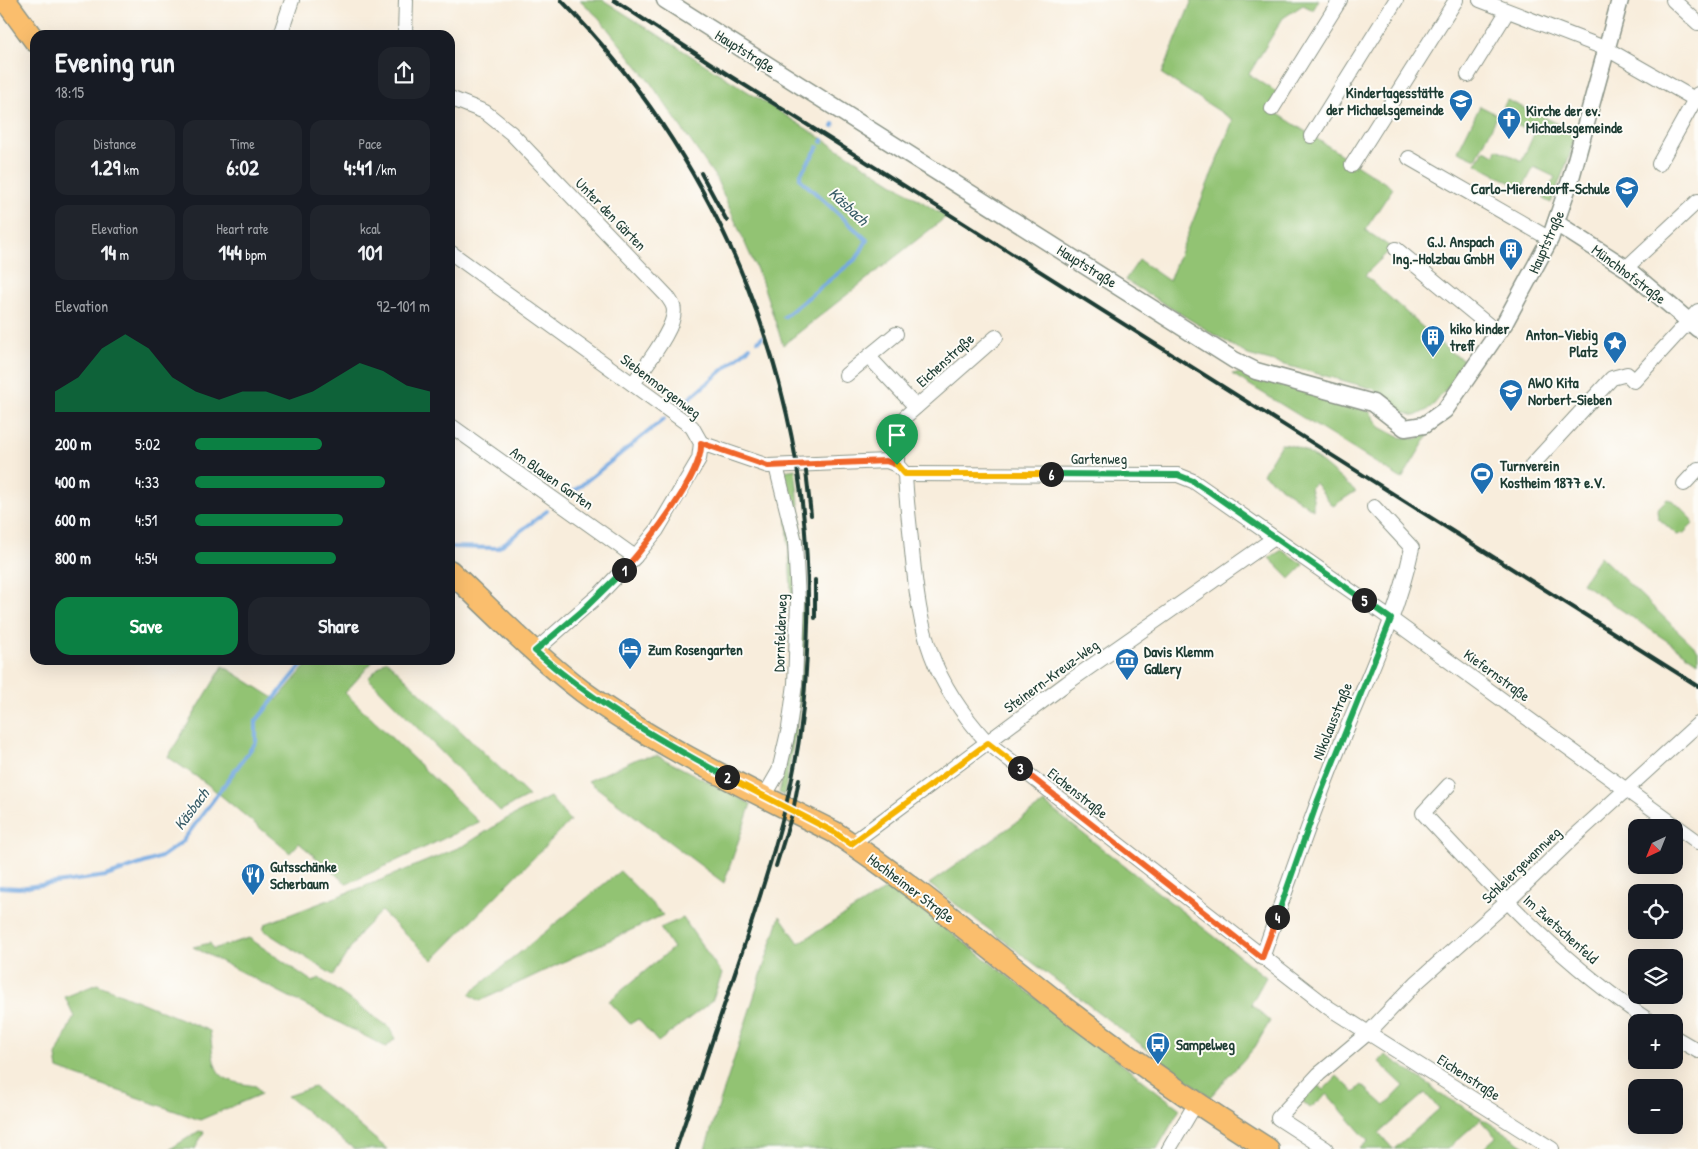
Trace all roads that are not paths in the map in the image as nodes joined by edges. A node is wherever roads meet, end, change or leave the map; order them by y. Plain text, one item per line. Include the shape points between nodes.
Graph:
1 (5, 0) edge
2 (16, 0) edge
3 (292, 0) edge
4 (406, 0) edge
5 (664, 0) edge
6 (1340, 0) edge
7 (1396, 0) edge
8 (1456, 0) edge
9 (1480, 0) edge
10 (1620, 0) edge
11 (1673, 0) edge
12 (1500, 6) edge
13 (1698, 23) edge
14 (33, 30) edge
15 (282, 30) edge
16 (405, 30) edge
17 (30, 34) edge
18 (1607, 49) junction
19 (1468, 75) dead end
20 (1697, 98) edge
21 (455, 100) edge
22 (1272, 109) dead end
23 (1311, 136) dead end
24 (1409, 158) dead end
25 (1659, 164) dead end
26 (1352, 165) dead end
27 (1698, 200) edge
28 (1556, 223) junction
29 (1550, 239) junction
30 (1396, 249) dead end
31 (455, 256) edge
32 (1626, 268) junction
33 (1695, 320) edge
34 (896, 334) dead end
35 (1498, 334) junction
36 (996, 337) dead end
37 (869, 357) junction
38 (846, 375) dead end
39 (632, 384) junction
40 (916, 407) junction
41 (455, 429) edge
42 (701, 443) junction
43 (1532, 465) dead end
44 (776, 466) junction
45 (1698, 469) edge
46 (901, 470) junction
47 (1684, 484) dead end
48 (1374, 507) dead end
49 (1274, 538) junction
50 (635, 557) junction
51 (455, 576) edge
52 (1391, 619) junction
53 (535, 651) junction
54 (1698, 724) edge
55 (988, 743) junction
56 (1450, 784) dead end
57 (1625, 790) junction
58 (764, 797) junction
59 (1698, 842) edge
60 (851, 844) junction
61 (1507, 902) junction
62 (1262, 958) junction
63 (1640, 1014) edge
64 (1369, 1032) junction
65 (1683, 1042) edge
66 (1698, 1051) edge
67 (1196, 1102) junction
68 (1169, 1149) edge
69 (1268, 1149) edge
70 (1326, 1149) edge
71 (1552, 1149) edge

1 - 17 main road
2 - 14 main road
3 - 15 street
4 - 16 street
5 - 35 street, Hauptstraße via 1256,371 1374,402 1398,424 1412,428 1434,420 1445,410
6 - 22 street
7 - 23 street
8 - 26 street
9 - 12 street
10 - 18 street, Hauptstraße
11 - 13 street
12 - 18 street
12 - 19 street
18 - 20 street
18 - 28 street, Hauptstraße
20 - 25 street
21 - 39 street, Unter den Gärten via 484,112 511,133 674,306 670,328
24 - 29 street
27 - 32 street
28 - 29 street, Hauptstraße
28 - 32 street, Münchhofstraße
29 - 35 street, Hauptstraße
30 - 35 street
31 - 39 street, Siebenmorgenweg
32 - 33 street, Münchhofstraße
33 - 43 street via 1634,380 1627,374 1612,378
34 - 37 street
36 - 40 street, Eichenstraße
37 - 38 street
37 - 40 street, Eichenstraße
39 - 42 street, Siebenmorgenweg via 692,427
40 - 46 street, Eichenstraße via 897,432
41 - 50 street, Am Blauen Garten
42 - 44 street, Gartenweg via 756,463
42 - 50 street, Siebenmorgenweg via 699,459 681,494
44 - 46 street, Gartenweg via 886,461
44 - 58 street, Dornfelderweg via 795,542 798,600 789,728 779,771
45 - 47 street
46 - 49 street, Gartenweg via 1178,475 1210,492
46 - 55 street, Eichenstraße via 916,594 926,643 958,706
48 - 52 street, Nikolausstraße via 1412,548
49 - 52 street, Kiefernstraße
49 - 55 street, Steinern-Kreuz-Weg via 1067,683
50 - 53 street, Siebenmorgenweg via 594,600
51 - 53 main road, Hochheimer Straße
52 - 57 street, Kiefernstraße
52 - 62 street, Nikolausstraße via 1318,800
53 - 58 main road, Hochheimer Straße via 582,690 630,723
54 - 57 street, Schleiergewannweg
55 - 60 street, Steinern-Kreuz-Weg
55 - 62 street, Eichenstraße
56 - 61 street, Im Zwetschenfeld via 1422,813
57 - 59 street, Kiefernstraße
57 - 61 street, Schleiergewannweg
58 - 60 main road, Hochheimer Straße
60 - 67 main road, Hochheimer Straße via 930,901 1145,1068
61 - 63 street, Im Zwetschenfeld via 1582,972
61 - 64 street, Schleiergewannweg via 1416,983
62 - 64 street, Eichenstraße via 1329,1008
64 - 70 street via 1319,1074 1278,1118
64 - 71 street, Eichenstraße
65 - 66 street
67 - 68 street
67 - 69 main road, Hochheimer Straße

